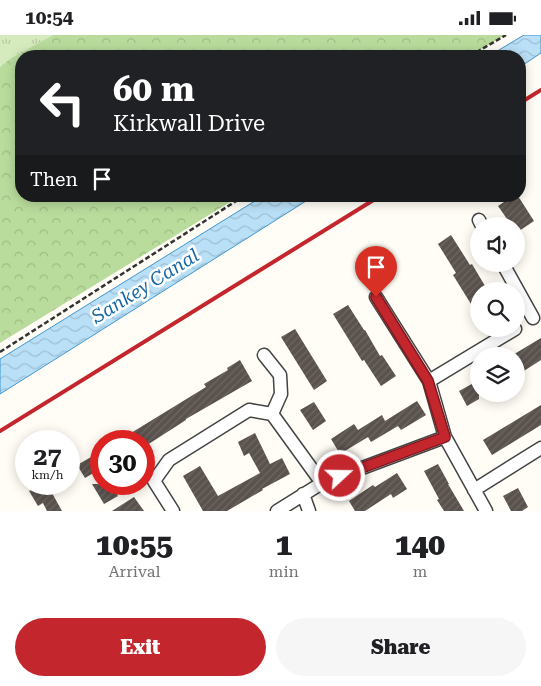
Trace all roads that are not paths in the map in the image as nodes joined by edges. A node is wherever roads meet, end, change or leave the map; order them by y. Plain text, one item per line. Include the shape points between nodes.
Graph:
1 (508, 272) edge
2 (376, 297) dead end
3 (537, 315) edge
4 (525, 322) edge
5 (501, 337) edge
6 (264, 355) dead end
7 (428, 381) junction
8 (272, 414) junction
9 (445, 437) junction
10 (541, 448) edge
11 (155, 473) edge
12 (322, 483) junction
13 (155, 487) edge
14 (474, 490) junction
15 (302, 494) junction
16 (173, 511) edge
17 (277, 511) edge
18 (309, 511) edge
19 (486, 511) edge

1 - 3 street
2 - 7 street
3 - 4 street
5 - 7 street
6 - 8 street via 280,375 281,394
7 - 9 street
8 - 11 street via 249,409 169,460
8 - 12 street
9 - 12 street
9 - 14 street
10 - 14 street
12 - 15 street
13 - 16 street
14 - 19 street
15 - 17 street
15 - 18 street

